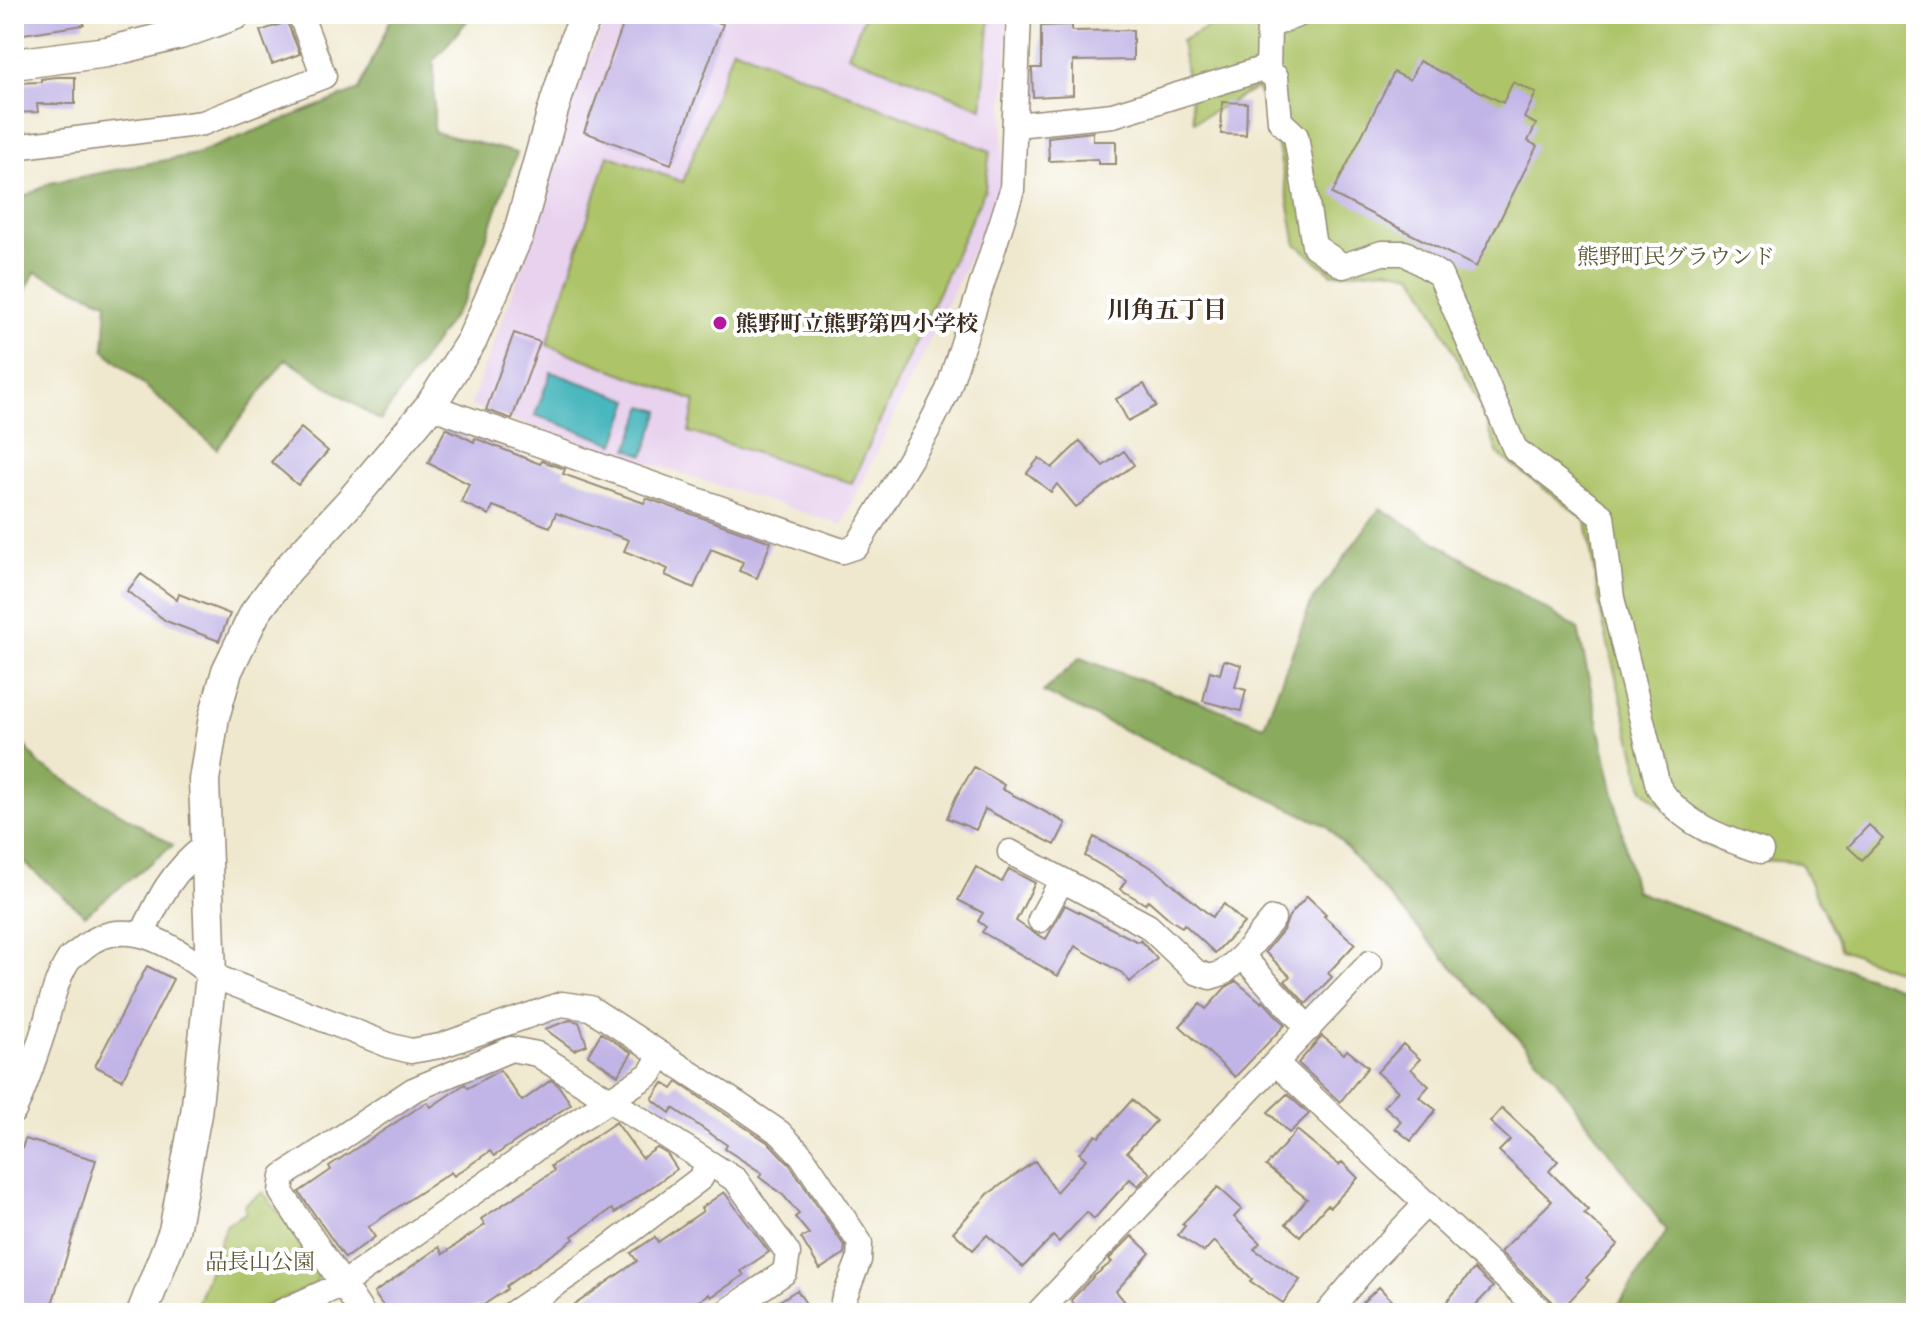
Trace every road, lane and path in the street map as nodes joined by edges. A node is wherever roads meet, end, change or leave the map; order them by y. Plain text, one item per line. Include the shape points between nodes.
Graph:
1 (236, 14) edge
2 (300, 14) edge
3 (588, 14) edge
4 (1019, 14) edge
5 (1300, 14) edge
6 (14, 64) edge
7 (1268, 72) junction
8 (1016, 125) junction
9 (14, 147) edge
10 (430, 406) junction
11 (205, 846) junction
12 (1761, 851) dead end
13 (1010, 852) dead end
14 (1062, 880) junction
15 (1273, 919) dead end
16 (1040, 920) dead end
17 (142, 935) junction
18 (1242, 956) junction
19 (1370, 963) dead end
20 (211, 975) junction
21 (1309, 1029) junction
22 (661, 1054) junction
23 (1277, 1064) junction
24 (610, 1101) junction
25 (14, 1111) edge
26 (708, 1163) junction
27 (1427, 1203) junction
28 (343, 1284) junction
29 (142, 1313) edge
30 (279, 1313) edge
31 (362, 1313) edge
32 (513, 1313) edge
33 (725, 1313) edge
34 (845, 1313) edge
35 (1038, 1313) edge
36 (1327, 1313) edge
37 (1543, 1313) edge

1 - 6 street via 107,52
2 - 9 street via 324,76 203,123
3 - 10 street via 576,37 518,235 472,340
4 - 8 street
5 - 7 street via 1269,26
7 - 8 street via 1262,69 1113,115
7 - 12 street via 1276,77 1280,121 1296,136 1314,246 1343,266 1382,253 1405,253 1440,275 1515,449 1602,516 1612,598 1658,786 1667,801 1714,835
8 - 10 street via 1012,190 948,390 857,546 842,551
10 - 11 street via 255,613 227,671 214,717 204,780
11 - 17 street via 163,889
11 - 20 street
13 - 14 street
14 - 16 street
14 - 18 street via 1148,926 1196,972 1210,977 1223,973
15 - 18 street
17 - 20 street via 187,956
17 - 25 street via 118,931 92,941 70,959
18 - 21 street
19 - 21 street
20 - 22 street via 411,1051 562,1004 590,1008
20 - 29 street via 184,1189 174,1231
21 - 23 street
22 - 24 street via 650,1074
22 - 34 street via 780,1133 802,1156 860,1243 843,1301
23 - 27 street
23 - 35 street
24 - 26 street
24 - 28 street
24 - 28 street via 537,1054 511,1049 413,1090 283,1176 281,1192
26 - 32 street via 701,1178
26 - 33 street via 736,1180 788,1253 785,1272
27 - 36 street
27 - 37 street
28 - 30 street
28 - 31 street

